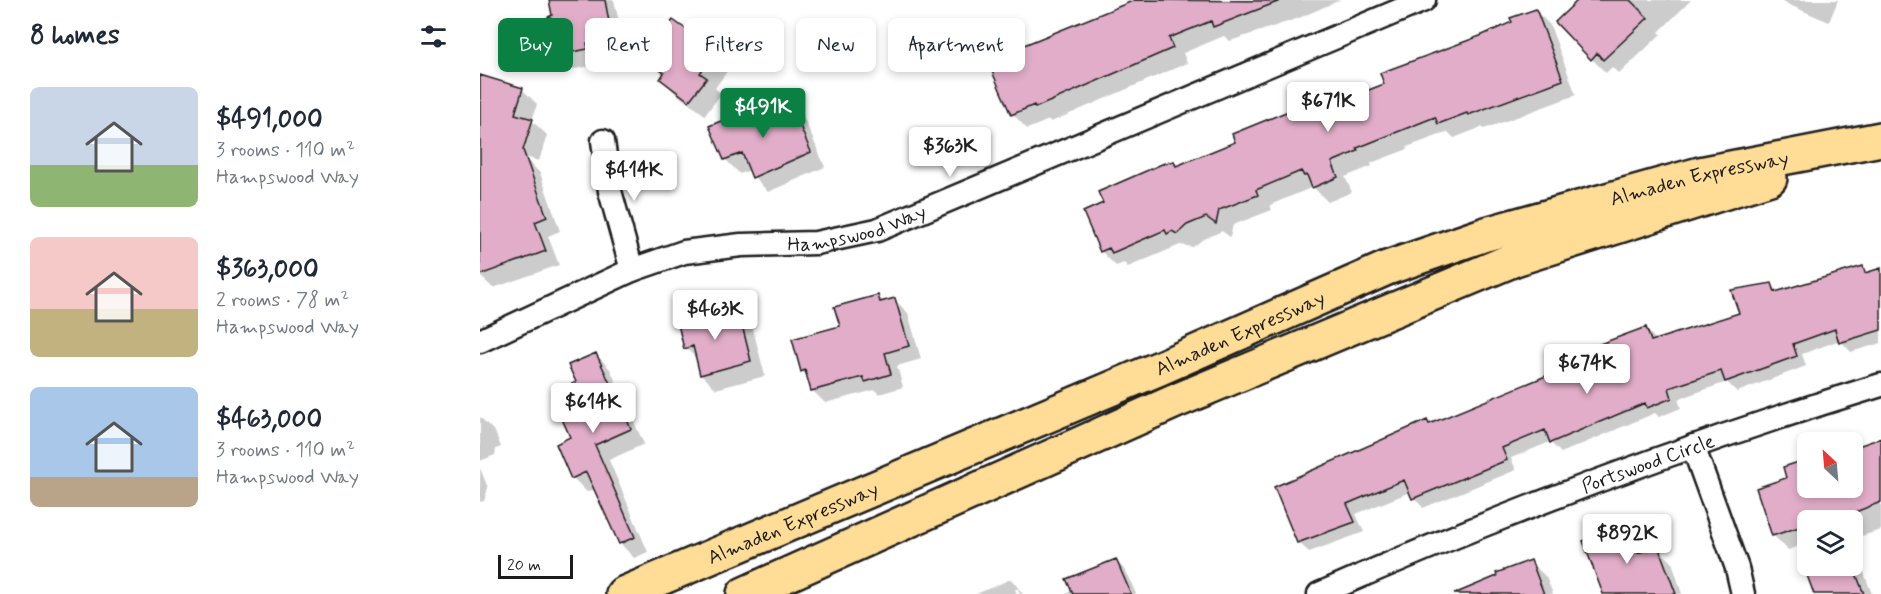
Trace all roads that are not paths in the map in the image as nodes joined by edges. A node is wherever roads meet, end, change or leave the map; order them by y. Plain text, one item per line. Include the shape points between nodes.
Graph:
1 (1424, 0) edge
2 (1881, 139) edge
3 (603, 141) dead end
4 (632, 270) junction
5 (480, 341) edge
6 (1881, 385) edge
7 (1693, 446) junction
8 (623, 594) edge
9 (744, 594) edge
10 (1319, 594) edge
11 (1743, 594) edge

1 - 4 street, Hampswood Way via 877,230 816,243 741,245 684,252
2 - 8 main road, Almaden Expressway via 1700,174 1486,234 1387,268
2 - 9 main road, Almaden Expressway via 1712,198 1515,259 1178,400
3 - 4 street via 610,191
4 - 5 street, Hampswood Way
6 - 7 street, Portswood Circle
7 - 10 street, Portswood Circle via 1405,556
7 - 11 street

